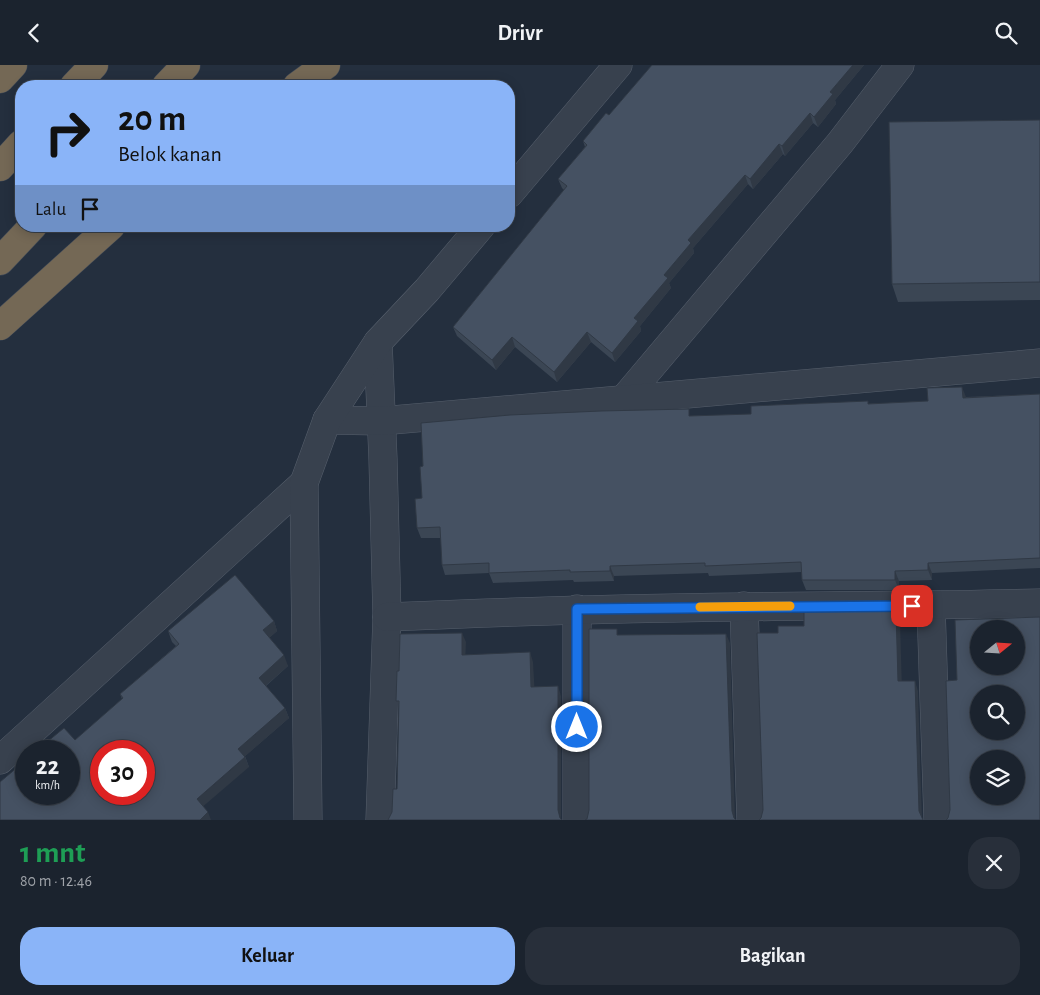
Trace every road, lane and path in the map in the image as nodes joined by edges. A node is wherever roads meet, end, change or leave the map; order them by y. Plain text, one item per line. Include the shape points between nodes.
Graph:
1 (13, 65) edge
2 (94, 65) edge
3 (186, 65) edge
4 (326, 65) edge
5 (618, 65) edge
6 (900, 65) edge
7 (0, 79) edge
8 (80, 80) edge
9 (172, 80) edge
10 (305, 80) edge
11 (15, 151) edge
12 (0, 167) edge
13 (515, 187) edge
14 (27, 232) edge
15 (104, 232) edge
16 (476, 232) edge
17 (0, 261) edge
18 (0, 326) edge
19 (378, 342) junction
20 (1040, 363) edge
21 (623, 400) junction
22 (327, 420) junction
23 (381, 421) junction
24 (304, 483) junction
25 (1040, 603) edge
26 (931, 606) junction
27 (744, 607) junction
28 (577, 609) junction
29 (387, 617) junction
30 (0, 760) edge
31 (302, 814) edge
32 (380, 820) edge
33 (577, 820) edge
34 (752, 820) edge
35 (938, 820) edge

1 - 7 highway
2 - 8 highway
3 - 9 highway
4 - 10 highway
5 - 13 street
6 - 21 street via 840,143
11 - 12 highway
14 - 17 highway
15 - 18 highway
16 - 19 street
19 - 22 street
19 - 23 street
20 - 21 street
21 - 23 street
22 - 23 street
22 - 24 street
23 - 29 street
24 - 30 street
24 - 31 street
25 - 26 street
26 - 27 street
26 - 35 street
27 - 28 street
27 - 34 street
28 - 29 street
28 - 33 street
29 - 32 street

